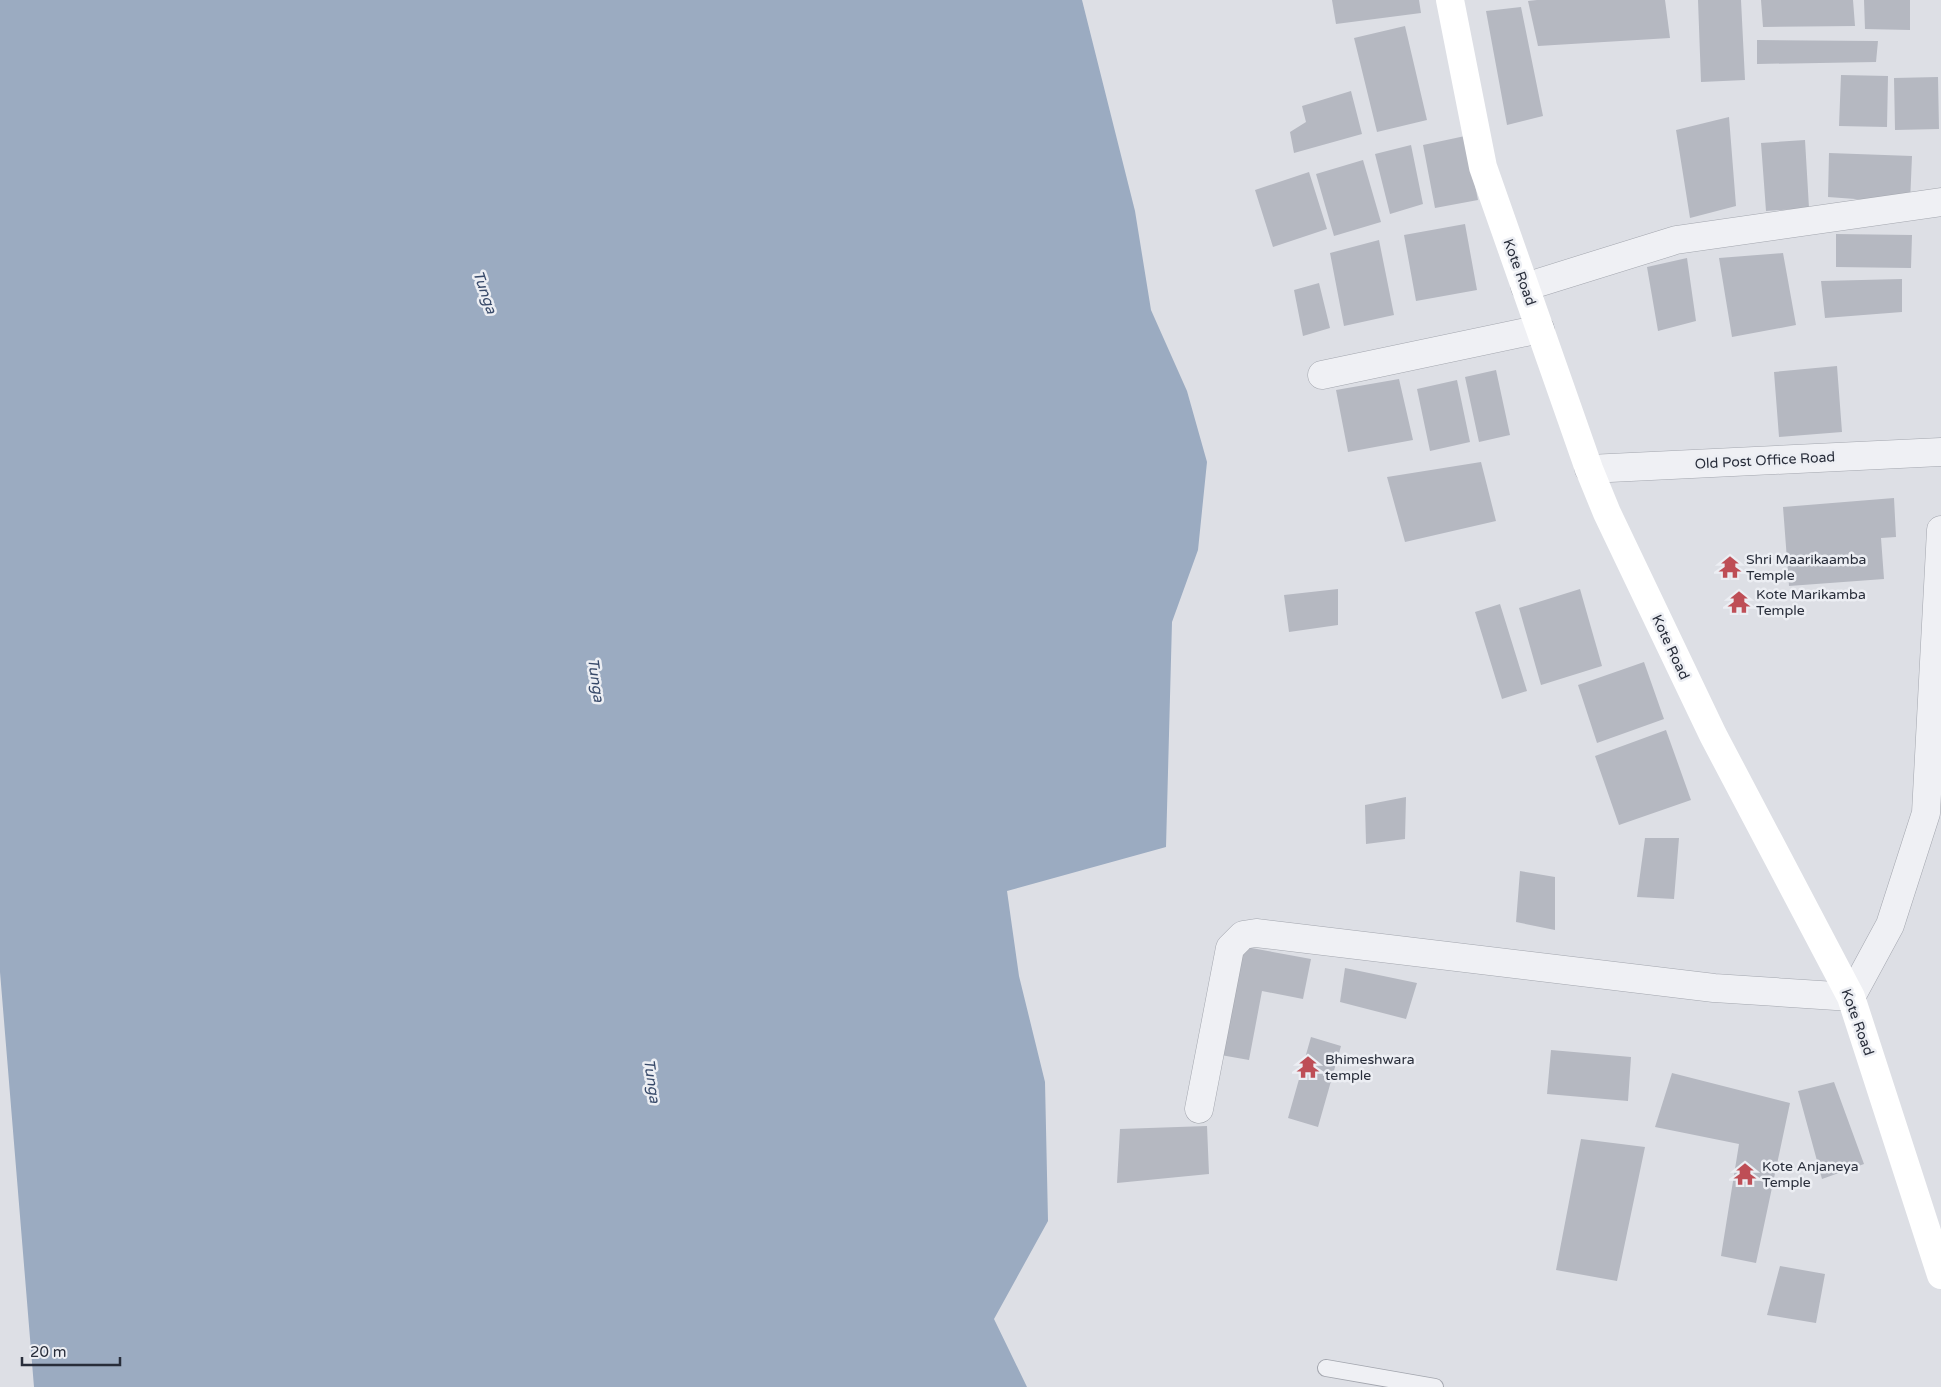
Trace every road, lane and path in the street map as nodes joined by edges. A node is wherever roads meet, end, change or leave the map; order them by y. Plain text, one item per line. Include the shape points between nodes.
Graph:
1 (1450, 0) edge
2 (1941, 202) edge
3 (1525, 287) junction
4 (1540, 329) junction
5 (1322, 375) dead end
6 (1941, 452) edge
7 (1589, 469) junction
8 (1941, 530) edge
9 (1851, 997) junction
10 (1199, 1109) dead end
11 (1941, 1275) edge
12 (1326, 1368) dead end
13 (1435, 1387) edge

1 - 3 street, Kote Road via 1483,167
2 - 3 street via 1676,240
3 - 4 street, Kote Road
4 - 5 street
4 - 7 street, Kote Road
6 - 7 street, Old Post Office Road
7 - 9 street, Kote Road via 1713,735
8 - 9 street via 1926,813 1890,925
9 - 10 street via 1714,988 1256,933 1243,935 1230,948
9 - 11 street, Kote Road
12 - 13 lane

